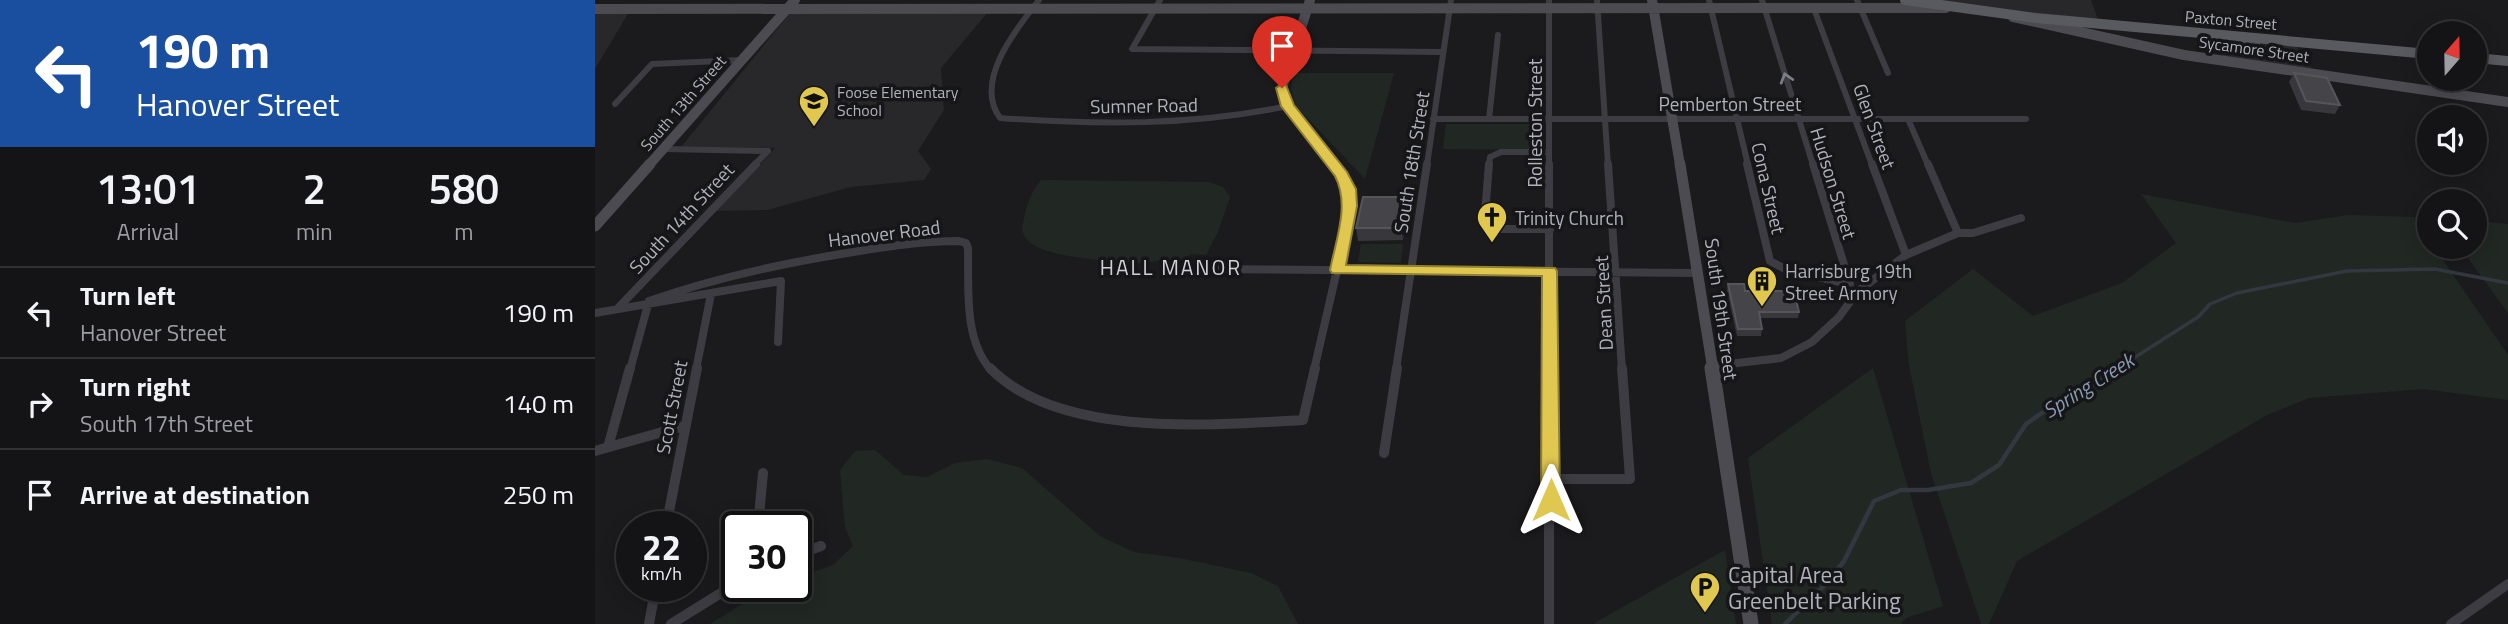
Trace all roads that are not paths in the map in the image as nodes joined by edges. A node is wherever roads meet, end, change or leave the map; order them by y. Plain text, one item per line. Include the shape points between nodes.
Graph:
1 (796, 0) edge
2 (911, 0) edge
3 (1039, 0) edge
4 (1160, 0) edge
5 (1906, 0) edge
6 (1309, 5) edge
7 (1450, 5) edge
8 (1500, 5) edge
9 (1549, 5) edge
10 (1598, 5) edge
11 (1653, 5) edge
12 (1710, 5) edge
13 (1763, 5) edge
14 (1859, 5) edge
15 (1958, 8) junction
16 (595, 9) edge
17 (787, 9) junction
18 (903, 9) junction
19 (1032, 9) junction
20 (1155, 9) junction
21 (1814, 9) junction
22 (1999, 13) junction
23 (1498, 35) dead end
24 (1293, 49) junction
25 (1443, 52) junction
26 (2417, 53) edge
27 (2487, 59) edge
28 (742, 60) junction
29 (2508, 61) edge
30 (1888, 73) dead end
31 (2508, 102) edge
32 (615, 104) dead end
33 (1287, 106) junction
34 (1433, 118) junction
35 (1489, 119) junction
36 (1549, 119) junction
37 (1607, 119) junction
38 (1671, 119) junction
39 (1737, 119) junction
40 (1799, 119) junction
41 (1856, 119) junction
42 (1908, 119) junction
43 (2027, 119) dead end
44 (663, 149) junction
45 (1549, 152) junction
46 (2021, 218) dead end
47 (595, 226) edge
48 (1550, 229) junction
49 (1958, 233) junction
50 (1906, 255) junction
51 (1194, 269) dead end
52 (1337, 270) junction
53 (1410, 270) junction
54 (1550, 271) junction
55 (1618, 272) junction
56 (1698, 273) junction
57 (1849, 284) junction
58 (1857, 292) junction
59 (711, 294) junction
60 (649, 301) junction
61 (618, 308) junction
62 (595, 313) edge
63 (778, 342) dead end
64 (1711, 366) junction
65 (684, 426) junction
66 (608, 447) junction
67 (595, 451) edge
68 (1384, 453) dead end
69 (763, 473) dead end
70 (1551, 479) junction
71 (669, 511) edge
72 (759, 511) edge
73 (821, 546) dead end
74 (812, 549) edge
75 (2508, 584) edge
76 (721, 593) edge
77 (653, 602) edge
78 (649, 624) edge
79 (671, 624) edge
80 (1549, 624) edge
81 (1751, 624) edge
82 (2451, 624) edge

1 - 17 street, South 13th Street
2 - 18 street
3 - 19 street
4 - 20 street
5 - 15 main road, Paxton Street
6 - 7 street
6 - 20 street
6 - 24 street
7 - 8 street
7 - 25 street, South 18th Street
8 - 9 street
9 - 10 street
9 - 36 street, Rolleston Street
10 - 11 street
10 - 37 street, Dean Street
11 - 12 street
11 - 38 street, South 19th Street
12 - 13 street
12 - 39 street, Cona Street
13 - 21 street
40 -> 13 street, Hudson Street
14 - 15 street
14 - 21 street
14 - 30 street
15 - 22 main road, Paxton Street
16 - 17 street
17 - 18 street
17 - 28 street, South 13th Street
18 - 19 street
19 - 20 street
19 - 33 street, Sumner Road via 1002,50 994,70 993,110 1000,118 1181,123
20 - 24 street via 1132,49
21 - 41 street, Glen Street
22 - 26 main road, Paxton Street
22 - 31 street, Sycamore Street via 2157,51
23 - 35 street
24 - 25 street
24 - 33 street via 1282,88
25 - 34 street, South 18th Street
27 - 29 main road
28 - 32 street via 652,64
28 - 44 street, South 13th Street
33 - 52 street via 1349,189
34 - 35 street, Pemberton Street
34 - 53 street, South 18th Street
35 - 36 street, Pemberton Street
36 - 37 street, Pemberton Street
36 - 45 street, Rolleston Street
37 - 38 street, Pemberton Street
37 - 55 street, Dean Street
38 - 39 street, Pemberton Street
38 - 56 street, South 19th Street
39 - 40 street, Pemberton Street
39 - 57 street, Cona Street via 1770,261 1787,270
40 - 41 street, Pemberton Street
40 - 57 street, Hudson Street
41 - 42 street, Pemberton Street
41 - 50 street, Glen Street
42 - 43 street, Pemberton Street
42 - 49 street
44 - 47 street, South 13th Street
44 - 61 street, South 14th Street via 768,151
45 - 48 street, Rolleston Street
45 - 48 street via 1501,152 1490,157 1484,226
46 - 49 street
48 - 54 street, Rolleston Street
49 - 50 street
50 - 58 street
51 - 52 street
52 - 53 street
52 - 60 street, Hanover Road via 1303,421 1146,423 1090,418 1039,402 999,378 980,354 971,313 968,248 959,241 803,260 710,280
53 - 54 street
53 - 68 street, South 18th Street
54 - 55 street
54 - 70 street, Rolleston Street
55 - 56 street
55 - 70 street, Dean Street via 1630,479
56 - 64 street, South 19th Street
57 - 58 street, Hudson Street
58 - 64 street via 1812,342 1781,358
59 - 60 street
59 - 63 street via 781,281
59 - 65 street, Scott Street
60 - 61 street
60 - 66 street, South 14th Street
61 - 62 street
64 - 81 street, South 19th Street
65 - 66 street
65 - 71 street, Scott Street
66 - 67 street
69 - 72 street
70 - 80 street, Rolleston Street
73 - 74 street
75 - 82 street
76 - 79 street
77 - 78 street

